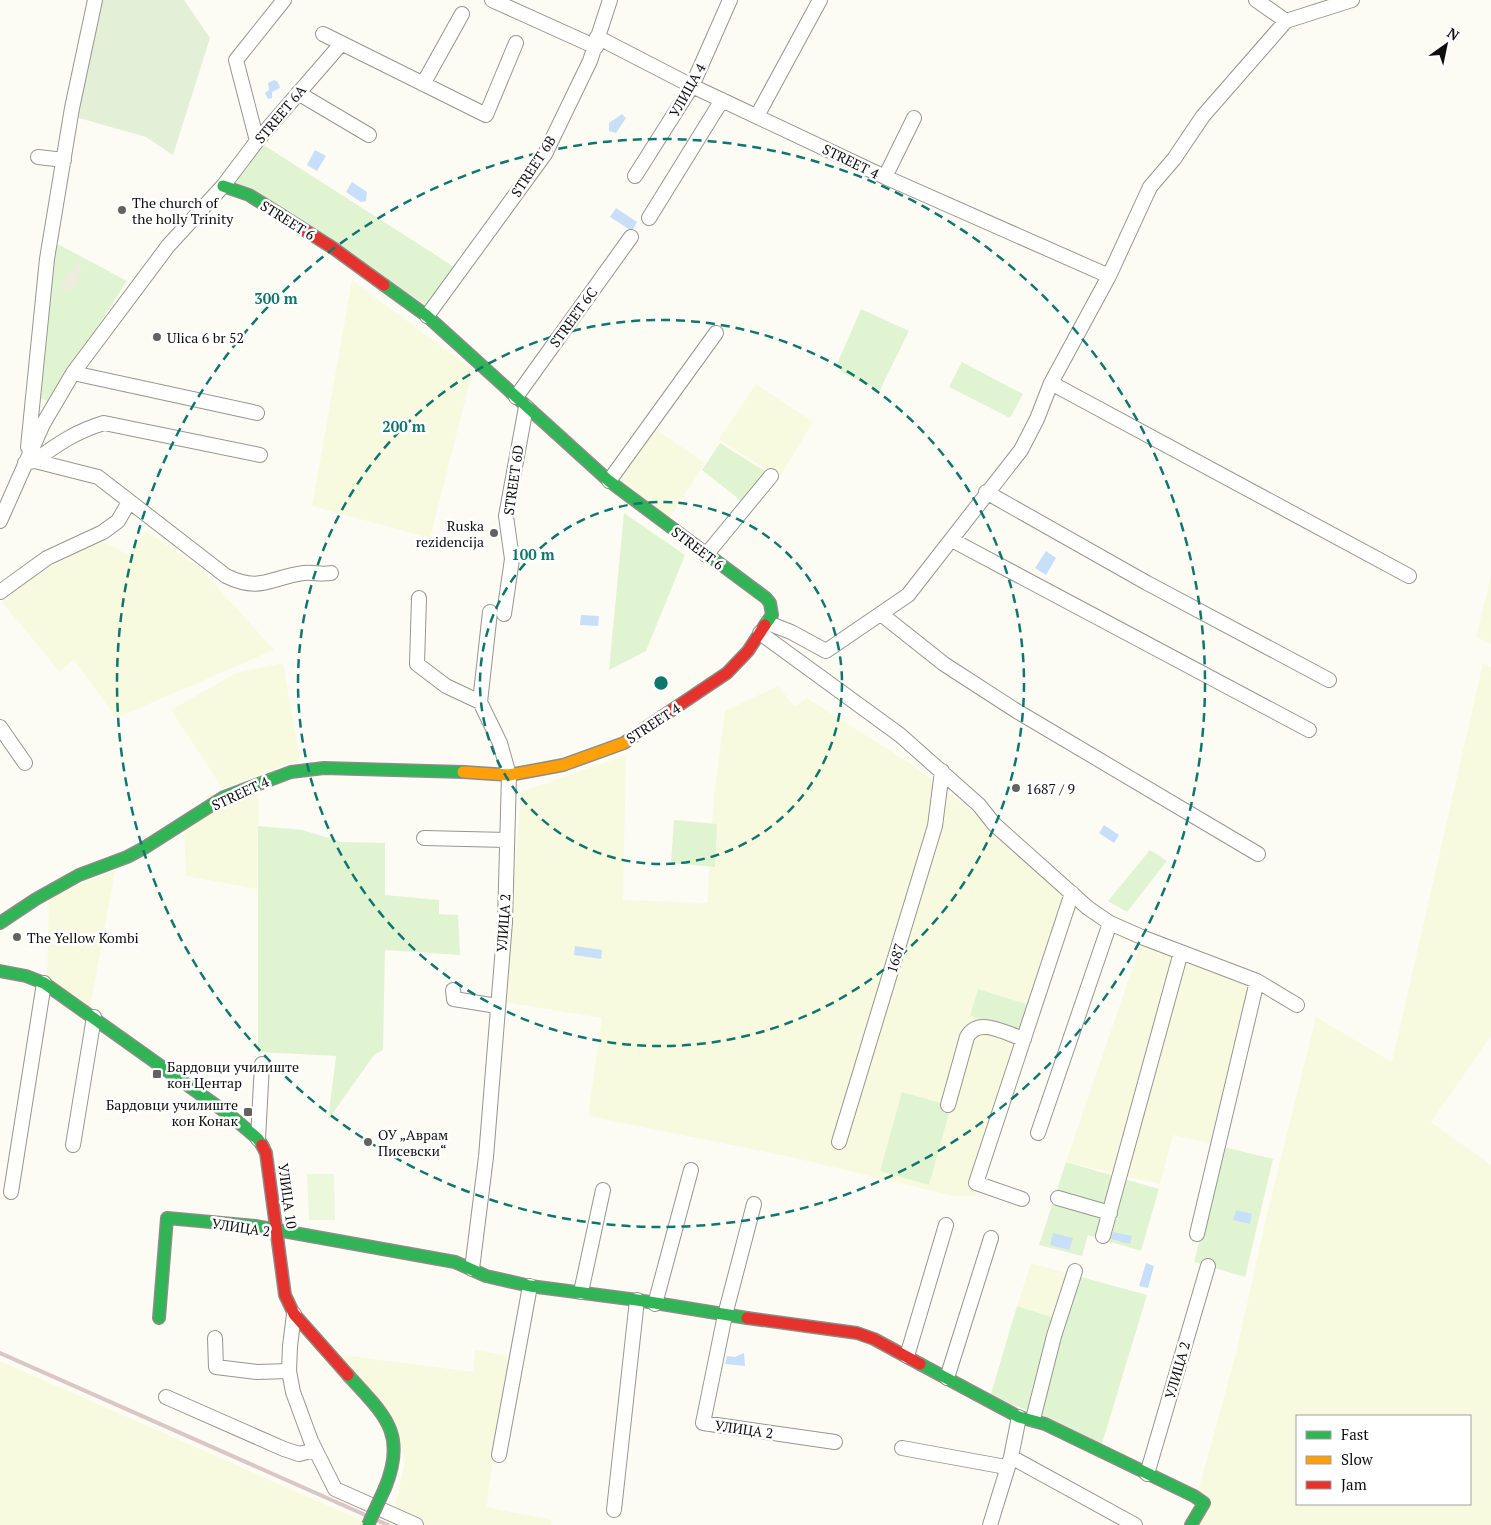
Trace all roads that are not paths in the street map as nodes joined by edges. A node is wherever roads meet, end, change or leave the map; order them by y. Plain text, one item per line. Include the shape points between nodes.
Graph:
1 (95, 0) edge
2 (284, 0) edge
3 (492, 0) edge
4 (610, 0) edge
5 (730, 0) edge
6 (820, 0) edge
7 (1256, 0) edge
8 (1352, 0) edge
9 (515, 5) edge
10 (462, 14) dead end
11 (1286, 21) junction
12 (323, 34) dead end
13 (596, 42) junction
14 (516, 43) dead end
15 (341, 44) junction
16 (423, 84) junction
17 (692, 86) junction
18 (298, 94) junction
19 (722, 100) junction
20 (758, 116) junction
21 (914, 118) dead end
22 (369, 135) dead end
23 (257, 140) junction
24 (38, 157) dead end
25 (64, 160) junction
26 (635, 176) dead end
27 (885, 177) junction
28 (223, 186) junction
29 (649, 218) dead end
30 (631, 237) dead end
31 (1109, 276) junction
32 (427, 316) junction
33 (716, 332) dead end
34 (74, 373) junction
35 (1051, 383) junction
36 (521, 402) junction
37 (258, 413) dead end
38 (260, 454) dead end
39 (30, 462) junction
40 (771, 476) dead end
41 (609, 481) junction
42 (986, 492) junction
43 (129, 502) junction
44 (0, 521) edge
45 (952, 540) junction
46 (706, 556) junction
47 (331, 573) dead end
48 (1409, 576) dead end
49 (0, 592) edge
50 (419, 598) dead end
51 (881, 614) junction
52 (764, 628) junction
53 (1329, 680) dead end
54 (480, 702) junction
55 (0, 727) edge
56 (1309, 730) dead end
57 (26, 763) dead end
58 (942, 772) junction
59 (509, 775) junction
60 (424, 838) dead end
61 (507, 840) junction
62 (1258, 854) dead end
63 (1072, 893) junction
64 (0, 923) edge
65 (1110, 923) junction
66 (1181, 952) junction
67 (0, 971) edge
68 (1257, 981) junction
69 (44, 983) junction
70 (453, 990) dead end
71 (1297, 1005) dead end
72 (497, 1006) junction
73 (94, 1018) junction
74 (1024, 1039) junction
75 (262, 1064) dead end
76 (948, 1105) dead end
77 (1038, 1133) dead end
78 (258, 1139) junction
79 (839, 1142) dead end
80 (73, 1146) dead end
81 (691, 1170) dead end
82 (603, 1190) dead end
83 (11, 1192) dead end
84 (1058, 1198) dead end
85 (1022, 1199) dead end
86 (754, 1204) dead end
87 (1110, 1213) junction
88 (946, 1225) dead end
89 (278, 1232) junction
90 (1197, 1234) dead end
91 (1102, 1236) dead end
92 (991, 1238) dead end
93 (1208, 1266) dead end
94 (472, 1268) junction
95 (1075, 1271) dead end
96 (530, 1286) junction
97 (581, 1292) junction
98 (637, 1300) junction
99 (655, 1304) junction
100 (294, 1314) junction
101 (724, 1315) junction
102 (159, 1318) dead end
103 (215, 1338) dead end
104 (907, 1356) junction
105 (289, 1371) junction
106 (947, 1378) junction
107 (166, 1397) dead end
108 (1026, 1418) junction
109 (835, 1442) dead end
110 (902, 1448) dead end
111 (315, 1450) junction
112 (499, 1455) dead end
113 (1008, 1462) junction
114 (1146, 1474) junction
115 (614, 1510) dead end
116 (368, 1525) edge
117 (416, 1525) edge
118 (990, 1525) edge
119 (1134, 1525) edge
120 (1191, 1525) edge

1 - 25 street
2 - 23 street via 236,60
3 - 9 street, STREET 4
4 - 13 street, STREET 6B
5 - 17 street, УЛИЦА 4
6 - 20 street
7 - 11 street
8 - 11 street
9 - 13 street, STREET 4
10 - 16 street
11 - 31 street via 1203,116 1150,187
12 - 15 street
13 - 17 street, STREET 4
13 - 32 street, STREET 6B via 576,94 544,154
14 - 16 street via 486,115
15 - 16 street
15 - 18 street, STREET 6A
17 - 19 street, STREET 4
17 - 26 street, УЛИЦА 4
18 - 22 street
18 - 23 street, STREET 6A
19 - 20 street, STREET 4
19 - 29 street
20 - 27 street, STREET 4
21 - 27 street
23 - 28 street, STREET 6A
24 - 25 street
25 - 39 street via 47,259
27 - 31 street, STREET 4
28 - 32 street, STREET 6 via 249,195 325,243
28 - 34 street via 168,246
30 - 36 street, STREET 6C
31 - 35 street
32 - 36 street, STREET 6
33 - 41 street
34 - 37 street
34 - 39 street via 43,424
35 - 42 street via 1020,450
35 - 48 street
36 - 41 street, STREET 6
36 - 54 street, STREET 6D via 506,516 512,559 497,613
38 - 39 street via 104,423 86,428
39 - 43 street via 98,477
39 - 44 street
40 - 46 street
41 - 46 street, STREET 6
42 - 45 street
42 - 53 street
43 - 47 street via 237,581 263,584 300,574
43 - 49 street via 118,521 103,532 47,558
45 - 51 street via 908,596
45 - 56 street
46 - 52 street, STREET 6 via 766,598 772,616
50 - 54 street via 417,664 446,686
51 - 52 street via 826,651 791,632
51 - 62 street via 944,664 1015,710
52 - 58 street
52 - 59 street, STREET 4 via 748,652 727,673 624,742 563,765
54 - 59 street via 500,743
55 - 57 street
58 - 63 street via 979,805 994,824
58 - 79 street, 1687 via 935,826
59 - 61 street, УЛИЦА 2
59 - 64 street, STREET 4 via 364,768 291,772 224,797 144,848 79,875
60 - 61 street
61 - 72 street, УЛИЦА 2 via 505,922
63 - 65 street
63 - 74 street
65 - 66 street
65 - 77 street
66 - 68 street
66 - 87 street
67 - 69 street, УЛИЦА 10
68 - 71 street
68 - 90 street
69 - 73 street, УЛИЦА 10
69 - 83 street
70 - 72 street via 454,998
72 - 94 street, УЛИЦА 2 via 486,1157
73 - 78 street, УЛИЦА 10
73 - 80 street
74 - 76 street via 982,1025 972,1030 967,1037
74 - 85 street via 976,1183
75 - 78 street
78 - 89 street, УЛИЦА 10 via 266,1153
81 - 99 street
82 - 97 street
84 - 87 street
86 - 101 street, УЛИЦА 2
87 - 91 street
88 - 104 street
89 - 94 street, УЛИЦА 2 via 455,1262
89 - 100 street, УЛИЦА 10 via 282,1280
89 - 102 street, УЛИЦА 2 via 255,1226 167,1218
92 - 106 street
93 - 114 street, УЛИЦА 2
94 - 96 street, УЛИЦА 2 via 486,1276
95 - 108 street
96 - 97 street, УЛИЦА 2
96 - 112 street
97 - 98 street, УЛИЦА 2
98 - 99 street, УЛИЦА 2
98 - 115 street
99 - 101 street, УЛИЦА 2
100 - 105 street
100 - 116 street, УЛИЦА 10, bridge via 391,1426 393,1470
101 - 104 street, УЛИЦА 2 via 857,1334
101 - 109 street, УЛИЦА 2 via 703,1423
103 - 105 street via 216,1367 257,1372
104 - 106 street, УЛИЦА 2
105 - 111 street via 299,1411
106 - 108 street, УЛИЦА 2
107 - 111 street via 284,1449 299,1454
108 - 113 street
108 - 114 street, УЛИЦА 2
110 - 113 street
111 - 117 street via 335,1489
113 - 118 street
113 - 119 street
114 - 120 street, УЛИЦА 2 via 1204,1503

